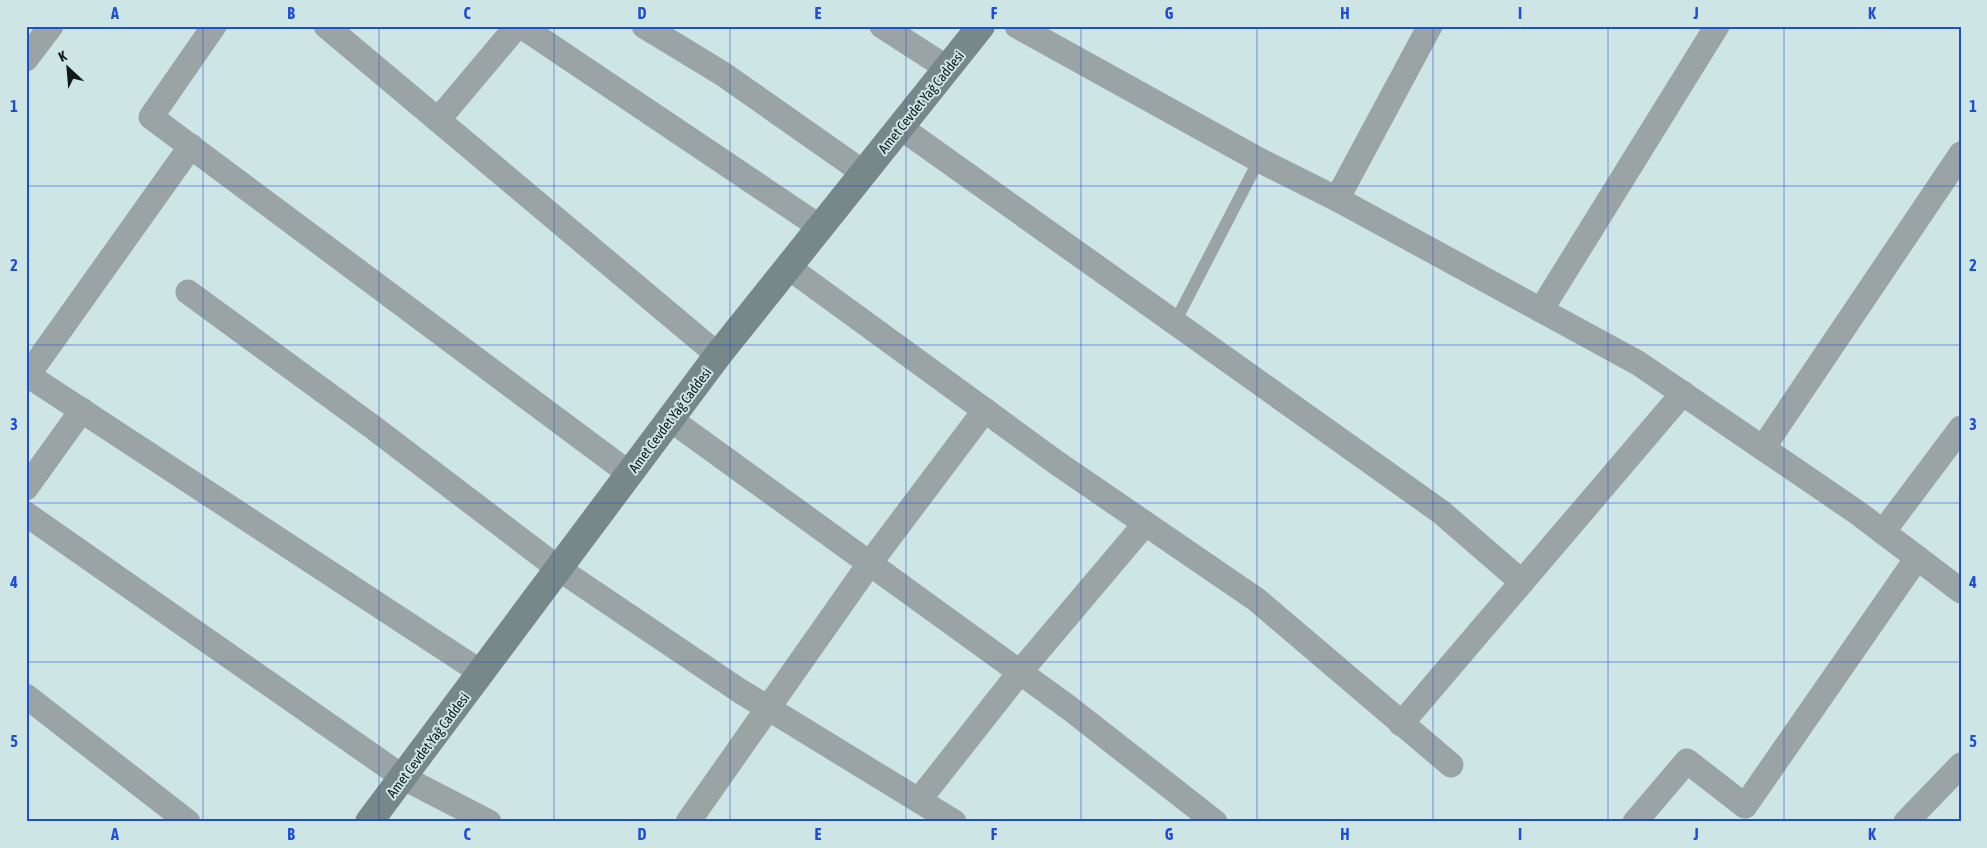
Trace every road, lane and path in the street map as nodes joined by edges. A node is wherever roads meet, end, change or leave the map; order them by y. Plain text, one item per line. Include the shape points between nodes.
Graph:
1 (51, 26) edge
2 (214, 26) edge
3 (326, 26) edge
4 (519, 26) edge
5 (644, 26) edge
6 (882, 26) edge
7 (981, 26) edge
8 (1017, 26) edge
9 (1430, 26) edge
10 (1717, 26) edge
11 (26, 59) edge
12 (947, 68) junction
13 (438, 120) junction
14 (900, 127) junction
15 (191, 146) junction
16 (1961, 154) edge
17 (1259, 160) junction
18 (864, 172) junction
19 (1337, 199) junction
20 (820, 228) junction
21 (788, 267) junction
22 (188, 292) dead end
23 (1541, 310) junction
24 (1174, 324) junction
25 (718, 355) junction
26 (27, 375) edge
27 (1682, 393) junction
28 (82, 410) junction
29 (985, 410) junction
30 (670, 418) junction
31 (1961, 428) edge
32 (1763, 448) junction
33 (630, 474) junction
34 (26, 488) edge
35 (26, 514) edge
36 (1145, 524) junction
37 (1883, 532) junction
38 (1918, 558) junction
39 (870, 563) junction
40 (559, 569) junction
41 (1522, 582) junction
42 (1961, 591) edge
43 (1020, 672) junction
44 (482, 673) junction
45 (26, 696) edge
46 (768, 708) junction
47 (1401, 724) junction
48 (1961, 765) edge
49 (1451, 766) dead end
50 (404, 778) junction
51 (919, 800) junction
52 (188, 822) edge
53 (369, 822) edge
54 (490, 822) edge
55 (688, 822) edge
56 (954, 822) edge
57 (1215, 822) edge
58 (1634, 822) edge
59 (1906, 822) edge

1 - 11 street
2 - 15 street via 152,118
3 - 13 street
4 - 13 street
4 - 20 street
5 - 18 street via 723,74
6 - 12 street
7 - 12 main road, Amet Cevdet Yağ Caddesi
8 - 17 street
9 - 19 street
10 - 23 street
12 - 14 main road, Amet Cevdet Yağ Caddesi
13 - 25 street
14 - 18 main road, Amet Cevdet Yağ Caddesi
14 - 24 street
15 - 26 street
15 - 33 street
16 - 32 street
17 - 19 street
17 - 24 lane
18 - 20 main road, Amet Cevdet Yağ Caddesi
19 - 23 street
20 - 21 main road, Amet Cevdet Yağ Caddesi
21 - 25 main road, Amet Cevdet Yağ Caddesi
21 - 29 street
22 - 40 street
23 - 27 street via 1638,363
24 - 41 street via 1440,512
25 - 30 main road, Amet Cevdet Yağ Caddesi
26 - 28 street
27 - 32 street
27 - 41 street
28 - 34 street
28 - 44 street
29 - 36 street
29 - 39 street
30 - 33 main road, Amet Cevdet Yağ Caddesi
30 - 39 street
31 - 37 street
32 - 37 street
33 - 40 main road, Amet Cevdet Yağ Caddesi
35 - 50 street
36 - 43 street
36 - 47 street via 1257,600
37 - 38 street
38 - 42 street
38 - 58 street via 1745,806 1687,761
39 - 43 street
39 - 46 street
40 - 44 main road, Amet Cevdet Yağ Caddesi
40 - 46 street
41 - 47 street
43 - 51 street
43 - 57 street
44 - 50 main road, Amet Cevdet Yağ Caddesi
45 - 52 street
46 - 51 street
46 - 55 street
47 - 49 street
48 - 59 street
50 - 53 main road, Amet Cevdet Yağ Caddesi
50 - 54 street
51 - 56 street

